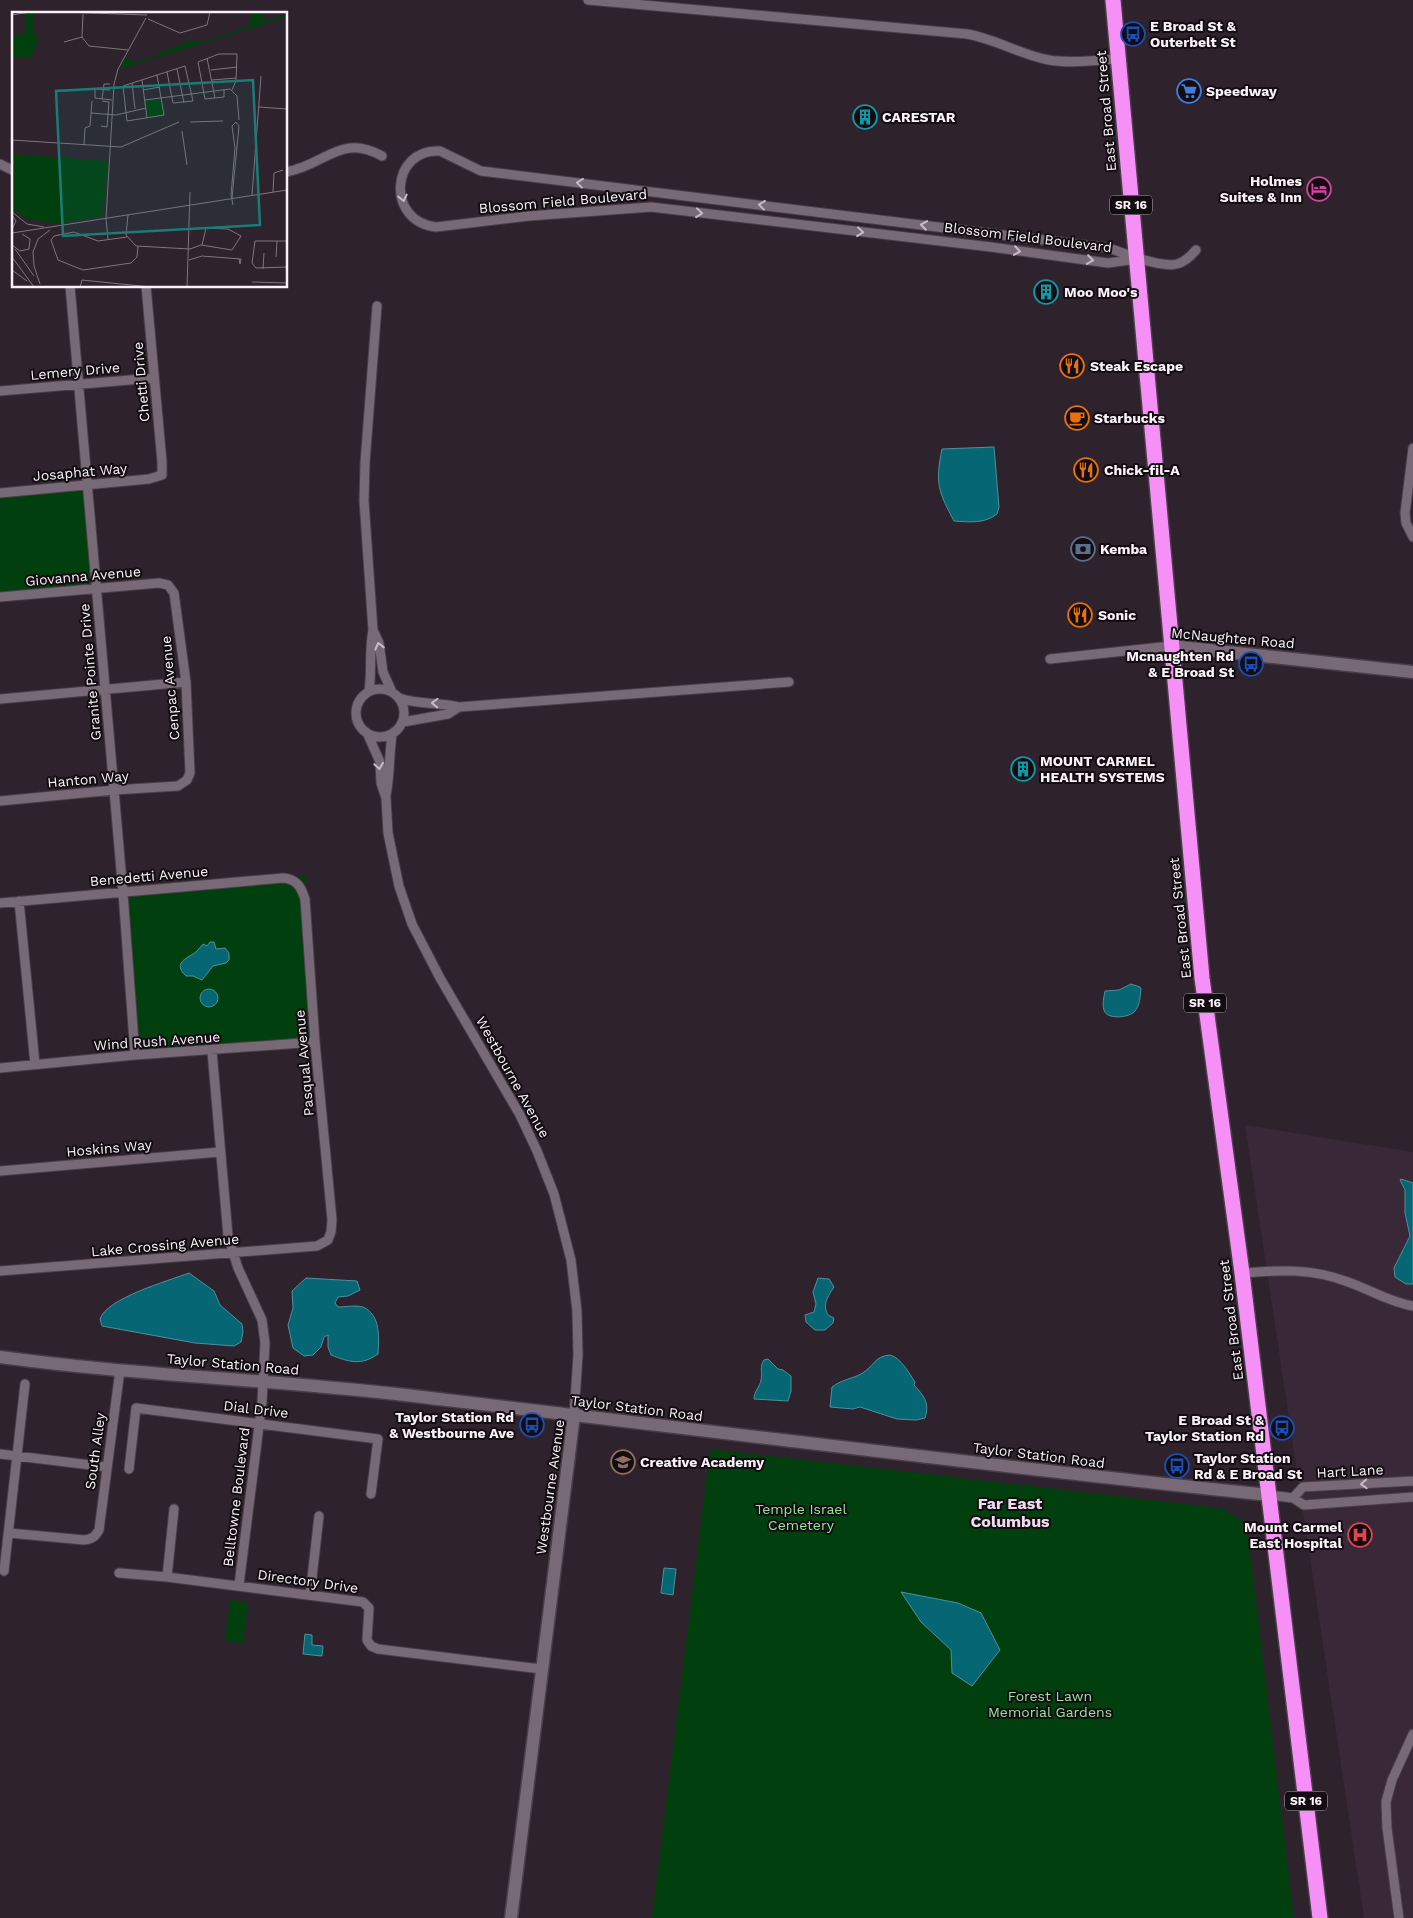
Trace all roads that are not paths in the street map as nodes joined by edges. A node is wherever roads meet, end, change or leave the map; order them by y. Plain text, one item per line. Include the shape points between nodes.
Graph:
1 (588, 0) edge
2 (1112, 0) edge
3 (1118, 59) junction
4 (382, 156) dead end
5 (0, 164) edge
6 (12, 170) edge
7 (288, 171) edge
8 (1196, 250) dead end
9 (1136, 259) junction
10 (70, 288) edge
11 (146, 288) edge
12 (377, 306) dead end
13 (153, 378) junction
14 (79, 384) junction
15 (0, 391) edge
16 (1413, 448) edge
17 (162, 475) joint
18 (86, 484) junction
19 (0, 493) edge
20 (1413, 537) edge
21 (168, 585) joint
22 (96, 589) junction
23 (0, 597) edge
24 (373, 630) junction
25 (1171, 646) junction
26 (1050, 659) dead end
27 (1413, 672) edge
28 (186, 682) junction
29 (789, 682) dead end
30 (105, 689) junction
31 (369, 691) junction
32 (396, 695) junction
33 (0, 699) edge
34 (460, 707) junction
35 (403, 722) junction
36 (368, 735) junction
37 (392, 735) junction
38 (178, 786) joint
39 (114, 790) junction
40 (386, 798) junction
41 (0, 801) edge
42 (298, 884) joint
43 (123, 893) junction
44 (19, 901) junction
45 (0, 903) edge
46 (315, 1042) junction
47 (212, 1051) junction
48 (135, 1056) junction
49 (35, 1064) junction
50 (0, 1068) edge
51 (220, 1152) junction
52 (0, 1171) edge
53 (328, 1240) joint
54 (232, 1253) junction
55 (1, 1271) edge
56 (1242, 1273) junction
57 (1413, 1306) edge
58 (0, 1357) edge
59 (120, 1370) junction
60 (263, 1382) junction
61 (25, 1384) dead end
62 (574, 1415) junction
63 (259, 1424) junction
64 (0, 1454) edge
65 (17, 1456) junction
66 (106, 1467) junction
67 (129, 1468) dead end
68 (1413, 1482) edge
69 (371, 1494) dead end
70 (1269, 1495) junction
71 (1413, 1497) edge
72 (1293, 1498) junction
73 (174, 1509) dead end
74 (319, 1516) dead end
75 (8, 1533) junction
76 (4, 1571) dead end
77 (118, 1573) dead end
78 (166, 1576) junction
79 (239, 1585) junction
80 (310, 1595) junction
81 (541, 1669) junction
82 (1413, 1734) edge
83 (511, 1918) edge
84 (1320, 1918) edge
85 (1399, 1918) edge

1 - 3 street via 968,34 1050,60
2 - 3 highway, East Broad Street / SR 16
3 - 9 highway, East Broad Street / SR 16
4 - 7 street via 369,149 346,148
5 - 6 street
8 - 9 street via 1176,264
9 -> 9 street, Blossom Field Boulevard via 1109,248 481,171 434,151 418,155 407,166 400,187 403,203 410,214 425,225 436,227 651,207 1108,263
9 - 25 highway, East Broad Street / SR 16
10 - 14 street, Granite Pointe Drive
11 - 13 street, Chetti Drive
12 - 24 street via 364,473
13 - 14 street, Lemery Drive
13 - 17 street, Chetti Drive
14 - 15 street, Lemery Drive
14 - 18 street, Granite Pointe Drive
16 - 20 street via 1405,513
17 - 18 street, Josaphat Way via 149,480
18 - 19 street, Josaphat Way
18 - 22 street, Granite Pointe Drive
21 - 22 street, Giovanna Avenue
21 - 28 street, Cenpac Avenue via 174,593
22 - 23 street, Giovanna Avenue
22 - 30 street, Granite Pointe Drive
24 - 31 street
32 -> 24 street via 383,672 379,643
25 - 26 street, McNaughten Road
25 - 27 main road, McNaughten Road
25 - 56 highway, East Broad Street / SR 16 via 1202,978
28 - 30 street
28 - 38 street, Cenpac Avenue via 190,773 188,780
29 - 34 street
30 - 33 street
30 - 39 street, Granite Pointe Drive
31 - 32 street via 385,689
31 - 36 street via 358,702 355,717
34 -> 32 street via 412,703
32 - 35 street via 403,705
34 - 35 street via 448,714
35 - 37 street
36 - 37 street via 384,738
36 -> 40 street, Westbourne Avenue via 380,762
37 - 40 street, Westbourne Avenue
38 - 39 street, Hanton Way
39 - 41 street, Hanton Way
39 - 43 street, Granite Pointe Drive
40 - 62 street, Westbourne Avenue via 388,833 399,886 412,924 520,1115 554,1194 571,1260 577,1311
42 - 43 street, Benedetti Avenue via 283,878
42 - 46 street, Pasqual Avenue via 305,899
43 - 44 street, Benedetti Avenue
43 - 48 street, Granite Pointe Drive
44 - 45 street, Benedetti Avenue
44 - 49 street
46 - 47 street, Wind Rush Avenue
46 - 53 street, Pasqual Avenue via 332,1220
47 - 48 street, Wind Rush Avenue
47 - 51 street, Belltowne Boulevard
48 - 49 street, Wind Rush Avenue
49 - 50 street, Wind Rush Avenue
51 - 52 street, Hoskins Way
51 - 54 street, Belltowne Boulevard
53 - 54 street, Lake Crossing Avenue via 317,1246
54 - 55 street, Lake Crossing Avenue
54 - 60 street, Belltowne Boulevard via 262,1320 265,1343
56 - 57 street via 1315,1272 1393,1302
56 - 70 highway, East Broad Street / SR 16
58 - 59 main road, Taylor Station Road
59 - 60 main road, Taylor Station Road
59 - 66 street, South Alley
60 - 62 main road, Taylor Station Road
60 - 63 street, Belltowne Boulevard
61 - 65 street
62 - 70 main road, Taylor Station Road
62 - 81 main road, Westbourne Avenue
63 - 67 street, Dial Drive via 136,1408
63 - 69 street, Dial Drive via 378,1439
63 - 79 street, Belltowne Boulevard
64 - 65 street
65 - 66 street
65 - 75 street
66 - 75 street, South Alley via 96,1536 84,1540
68 -> 72 street, Hart Lane via 1303,1488
70 - 72 street
70 - 84 highway, East Broad Street / SR 16
71 - 72 street via 1304,1505
73 - 78 street
74 - 80 street
75 - 76 street
77 - 78 street, Directory Drive
78 - 79 street, Directory Drive
79 - 80 street, Directory Drive
80 - 81 street, Directory Drive via 367,1604 370,1612 367,1640 378,1649
81 - 83 main road, Westbourne Avenue
82 - 85 street via 1392,1780 1386,1802 1386,1828

